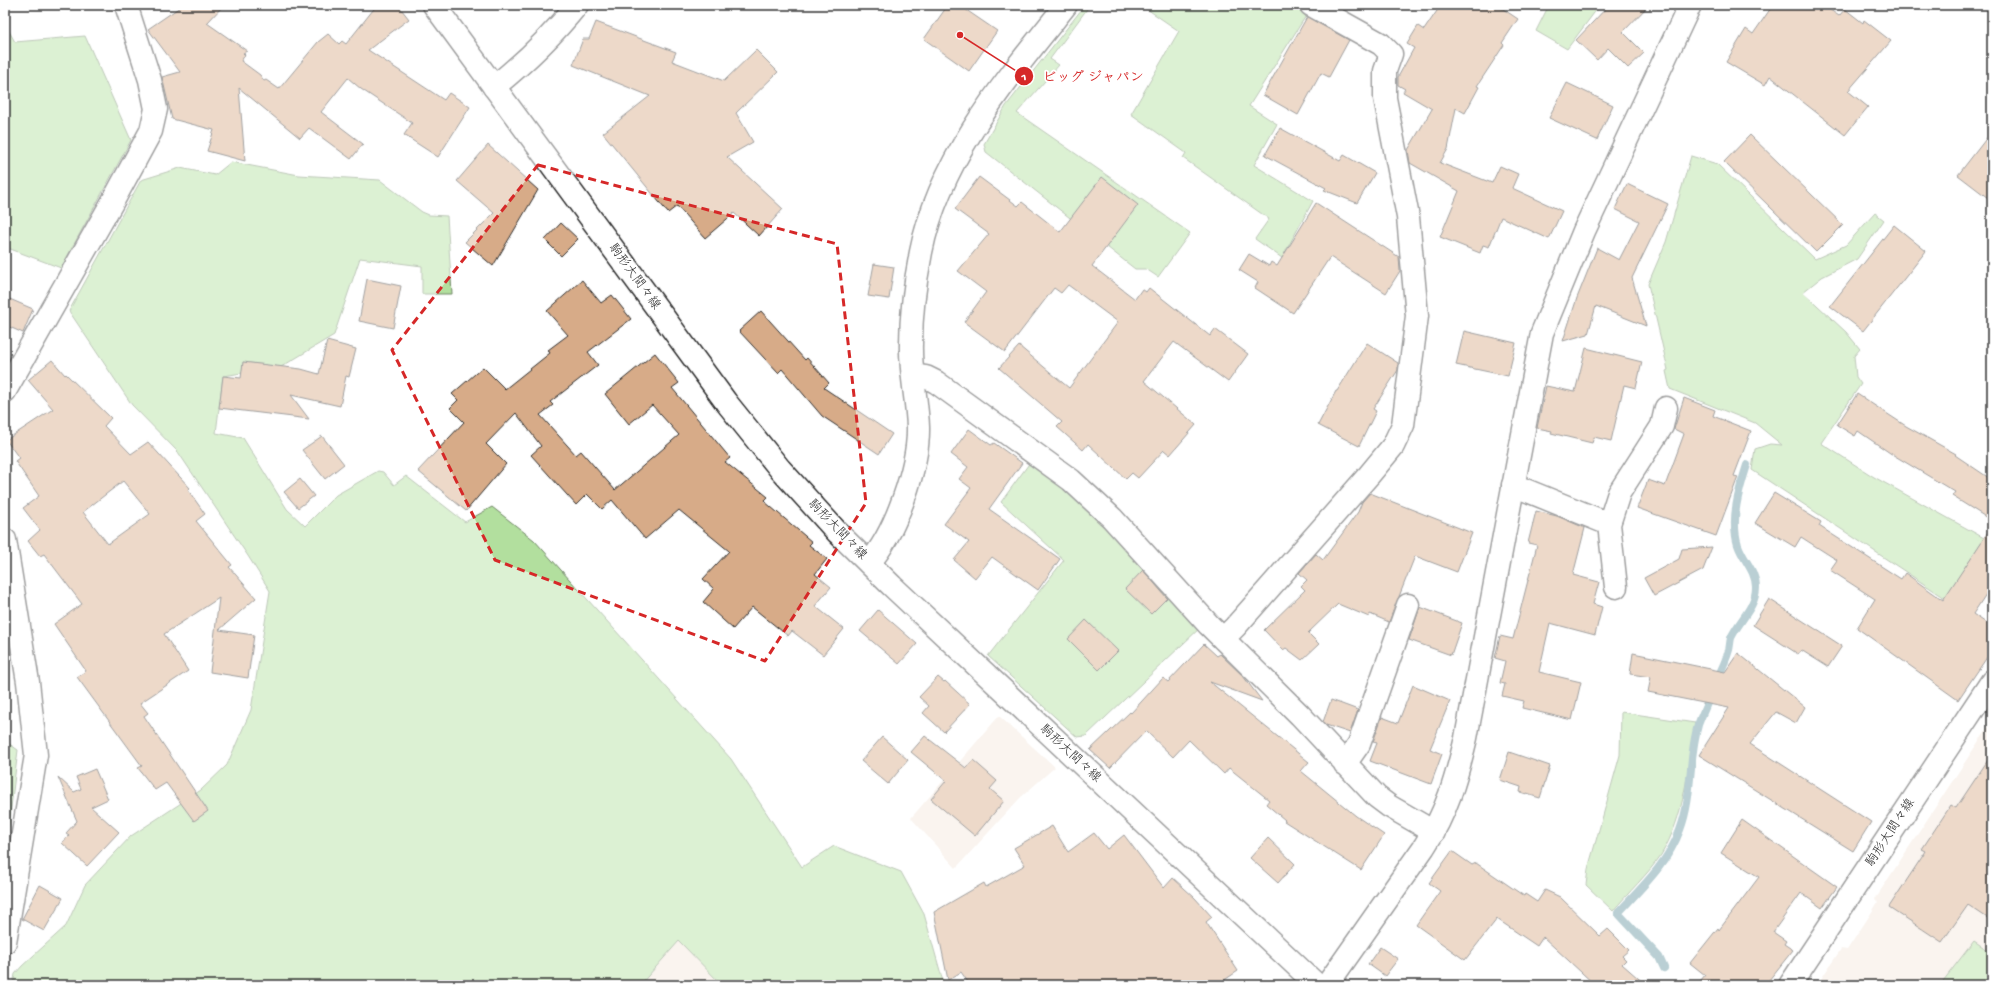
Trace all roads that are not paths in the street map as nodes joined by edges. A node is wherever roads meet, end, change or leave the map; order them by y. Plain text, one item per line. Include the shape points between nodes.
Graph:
1 (126, 5) edge
2 (434, 5) edge
3 (577, 5) edge
4 (1066, 5) edge
5 (1312, 5) edge
6 (1690, 5) edge
7 (494, 87) junction
8 (913, 375) junction
9 (5, 392) edge
10 (1666, 408) dead end
11 (1513, 485) junction
12 (1609, 524) junction
13 (5, 540) edge
14 (869, 563) junction
15 (1616, 587) dead end
16 (1408, 605) dead end
17 (1223, 639) junction
18 (1992, 681) edge
19 (1345, 764) junction
20 (1434, 832) junction
21 (5, 942) edge
22 (1317, 985) edge
23 (1327, 985) edge
24 (1790, 985) edge

1 - 9 street via 150,80 156,110 151,131
2 - 7 street, 駒形大間々線
3 - 7 street via 544,42
4 - 8 street via 994,99 963,146 937,197 921,251 915,285 911,345
5 - 17 street via 1381,44 1391,54 1385,71 1385,98 1408,217 1417,316 1404,425 1393,446 1370,476
6 - 11 street via 1584,231 1542,333
7 - 14 street, 駒形大間々線 via 726,402 780,469
8 - 14 street via 918,427 913,474 889,532 879,552
8 - 17 street via 936,382 1071,480 1112,518
10 - 12 street via 1662,426 1619,493
11 - 12 street
11 - 20 street via 1456,781
12 - 15 street
13 - 21 street via 28,682 36,755
14 - 22 street, 駒形大間々線
16 - 19 street via 1359,744
17 - 19 street via 1300,715
18 - 24 street, 駒形大間々線
19 - 20 street via 1389,806
20 - 23 street

